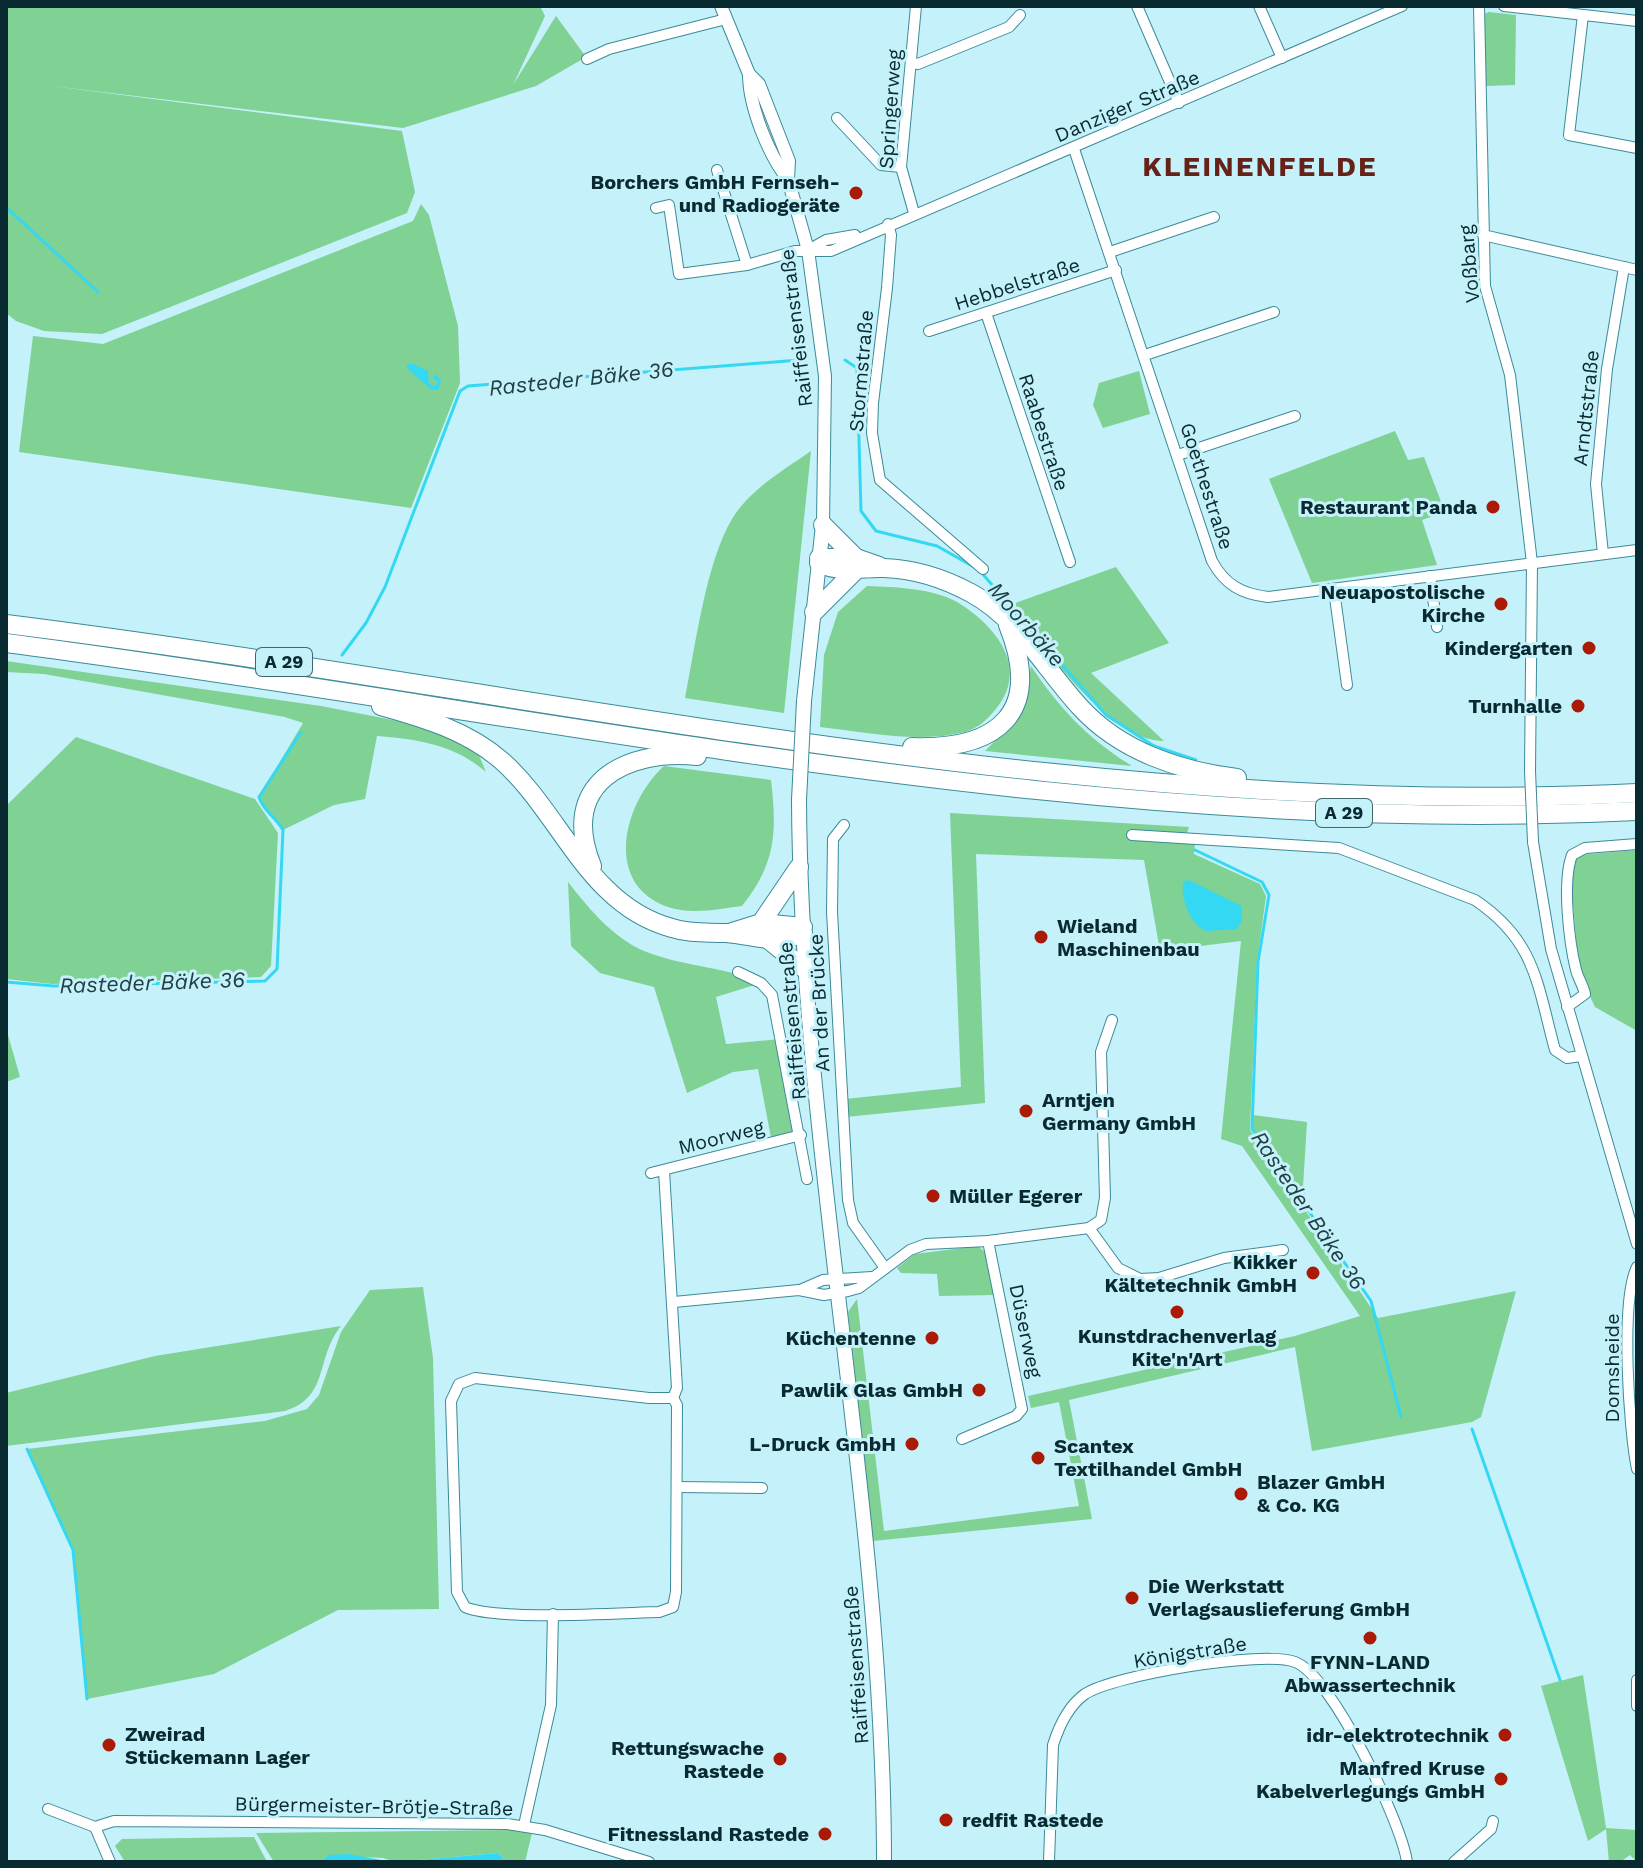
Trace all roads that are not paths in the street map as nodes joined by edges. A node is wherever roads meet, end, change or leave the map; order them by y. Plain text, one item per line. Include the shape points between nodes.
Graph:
1 (916, 6) edge
2 (1137, 6) edge
3 (1259, 6) edge
4 (1402, 6) edge
5 (1479, 6) edge
6 (1504, 6) edge
7 (724, 12) edge
8 (1020, 15) dead end
9 (1583, 15) junction
10 (1637, 21) edge
11 (1282, 58) junction
12 (587, 59) dead end
13 (911, 63) junction
14 (1179, 103) junction
15 (837, 118) dead end
16 (1637, 148) edge
17 (1074, 149) junction
18 (901, 167) junction
19 (717, 170) dead end
20 (656, 208) dead end
21 (914, 213) junction
22 (1214, 217) dead end
23 (888, 224) junction
24 (1483, 235) junction
25 (808, 250) junction
26 (1110, 252) junction
27 (747, 265) junction
28 (1624, 267) junction
29 (1116, 270) junction
30 (1637, 270) edge
31 (1274, 312) dead end
32 (986, 313) junction
33 (929, 331) dead end
34 (1145, 355) junction
35 (1295, 416) dead end
36 (1178, 455) junction
37 (823, 525) junction
38 (1637, 550) edge
39 (1603, 554) junction
40 (819, 561) junction
41 (1070, 562) dead end
42 (1532, 563) junction
43 (856, 564) junction
44 (983, 569) dead end
45 (1430, 576) junction
46 (1334, 590) junction
47 (814, 612) junction
48 (1006, 619) junction
49 (6, 624) edge
50 (1437, 627) dead end
51 (6, 643) edge
52 (267, 678) junction
53 (1347, 685) dead end
54 (816, 753) junction
55 (1637, 793) edge
56 (1396, 797) junction
57 (1637, 811) edge
58 (844, 825) dead end
59 (1132, 835) dead end
60 (1637, 844) edge
61 (799, 867) junction
62 (598, 879) junction
63 (761, 923) junction
64 (803, 930) junction
65 (726, 933) junction
66 (770, 941) junction
67 (806, 970) junction
68 (738, 972) dead end
69 (1567, 1007) junction
70 (1112, 1020) dead end
71 (1581, 1056) junction
72 (801, 1135) junction
73 (664, 1171) junction
74 (651, 1173) dead end
75 (807, 1179) dead end
76 (1089, 1228) junction
77 (988, 1241) junction
78 (1637, 1244) edge
79 (1283, 1250) dead end
80 (1637, 1267) edge
81 (885, 1268) junction
82 (838, 1286) junction
83 (674, 1302) junction
84 (673, 1398) junction
85 (962, 1439) dead end
86 (1637, 1469) edge
87 (677, 1487) junction
88 (762, 1488) dead end
89 (553, 1614) junction
90 (1637, 1680) edge
91 (1637, 1706) edge
92 (48, 1809) dead end
93 (1493, 1821) dead end
94 (524, 1825) junction
95 (95, 1827) junction
96 (110, 1862) edge
97 (649, 1862) edge
98 (884, 1862) edge
99 (1049, 1862) edge
100 (1407, 1862) edge
101 (1454, 1862) edge

1 - 13 street, Springerweg
2 - 14 street
3 - 11 street
4 - 11 street, Danziger Straße
5 - 24 street, Voßbarg
6 - 9 street
7 - 12 street
7 - 25 street, Raiffeisenstraße via 789,161 788,179
8 - 13 street via 1009,27
9 - 10 street
9 - 16 street via 1569,135
11 - 14 street, Danziger Straße
13 - 18 street, Springerweg
14 - 17 street, Danziger Straße
15 - 18 street via 881,165
17 - 21 street, Danziger Straße
17 - 26 street, Goethestraße
18 - 21 street, Springerweg
19 - 27 street
20 - 27 street, Danziger Straße via 669,205 679,274
21 - 23 street, Danziger Straße
22 - 26 street
23 - 25 street, Danziger Straße via 831,251
23 - 44 street, Stormstraße via 872,433 880,480
24 - 28 street
24 - 42 street, Voßbarg via 1485,286 1510,375
25 - 27 street, Danziger Straße
25 - 37 street, Raiffeisenstraße via 825,386
26 - 29 street, Goethestraße
28 - 30 street
28 - 39 street, Arndtstraße via 1596,484
29 - 32 street, Hebbelstraße
29 - 34 street, Goethestraße
31 - 34 street
32 - 33 street, Hebbelstraße
32 - 41 street, Raabestraße
34 - 36 street, Goethestraße
35 - 36 street
36 - 46 street, Goethestraße via 1212,561 1228,583 1268,597
37 - 40 main road, Raiffeisenstraße
37 - 43 highway
38 - 39 street, Goethestraße
39 - 42 street, Goethestraße
40 - 43 highway
40 - 47 main road, Raiffeisenstraße
42 - 45 street, Goethestraße
42 - 69 street, Voßbarg, bridge via 1533,842
43 - 47 highway
43 - 48 highway via 946,581
45 - 46 street, Goethestraße
45 - 50 street
46 - 53 street
47 - 61 main road, Raiffeisenstraße, bridge via 804,701
48 - 54 highway, A 29 via 1022,663 1022,680 1014,707 996,729 952,746 840,738
48 - 56 highway via 1081,708 1151,756 1218,776 1376,787
49 - 54 highway, A 29 via 256,658
51 - 52 highway, A 29
52 - 54 highway, A 29
52 - 62 highway via 282,689 368,702 421,717 481,744 530,787
54 - 56 highway, A 29 via 1173,785
54 - 57 highway, A 29 via 1052,792 1271,810 1468,816
54 - 62 highway, A 29 via 777,765 660,754 620,766 598,783 584,810 584,844
55 - 56 highway, A 29
58 - 81 street, An der Brücke via 833,839 832,912 848,1200 853,1223
59 - 71 street via 1339,848 1475,900 1495,913 1528,953 1555,1050 1567,1058
60 - 69 street via 1585,848 1572,855 1569,916 1585,994
61 - 63 highway
61 - 64 main road, Raiffeisenstraße
62 - 65 highway, A 29 via 651,921 689,932
63 - 64 highway, A 29
63 - 65 highway, A 29
64 - 66 highway
64 - 67 main road, Raiffeisenstraße
65 - 66 highway
66 - 67 highway
67 - 82 main road, Raiffeisenstraße
68 - 72 street via 772,995
69 - 71 street, Voßbarg
70 - 76 street via 1101,1052 1105,1198 1101,1220
71 - 78 street, Voßbarg
72 - 73 street, Moorweg
72 - 75 street
73 - 74 street, Moorweg
73 - 83 street
76 - 77 street
76 - 79 street via 1118,1268 1140,1279
77 - 81 street via 926,1244
77 - 85 street, Düserweg via 1022,1409
80 - 86 street, Domsheide via 1630,1298 1630,1432
81 - 82 street
82 - 83 street
82 - 98 main road, Raiffeisenstraße via 880,1685
83 - 84 street
84 - 87 street
84 - 89 street via 475,1378 454,1392 460,1600 479,1611
87 - 88 street
87 - 89 street via 673,1607 659,1612
89 - 94 street via 551,1705
90 - 91 street
92 - 95 street, Bürgermeister-Brötje-Straße
93 - 101 street via 1491,1829
94 - 95 street, Bürgermeister-Brötje-Straße via 114,1821
94 - 97 street, Bürgermeister-Brötje-Straße
95 - 96 street
99 - 100 street, Königstraße via 1053,1745 1058,1727 1083,1695 1107,1684 1244,1659 1296,1662 1328,1691 1389,1809

